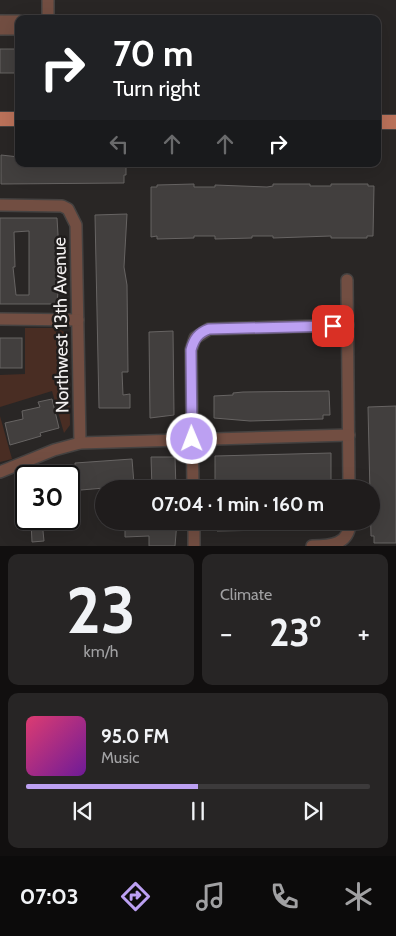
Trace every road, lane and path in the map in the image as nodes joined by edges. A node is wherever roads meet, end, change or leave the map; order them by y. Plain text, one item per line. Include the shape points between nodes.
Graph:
1 (48, 0) edge
2 (48, 15) edge
3 (0, 21) edge
4 (15, 21) edge
5 (0, 29) edge
6 (15, 29) edge
7 (0, 119) edge
8 (15, 119) edge
9 (381, 122) edge
10 (396, 122) edge
11 (0, 205) edge
12 (347, 280) dead end
13 (0, 320) edge
14 (78, 320) junction
15 (348, 325) junction
16 (349, 436) junction
17 (192, 439) junction
18 (80, 443) junction
19 (20, 465) edge
20 (15, 467) edge
21 (0, 472) edge
22 (193, 480) edge
23 (350, 480) edge
24 (194, 530) edge
25 (347, 530) edge
26 (194, 546) edge
27 (312, 546) edge

1 - 2 street
3 - 4 street
5 - 6 street
7 - 8 main road
9 - 10 main road
11 - 14 street, Northwest 13th Avenue via 56,205 68,209 76,225
12 - 15 street
13 - 14 street
14 - 18 street, Northwest 13th Avenue
15 - 16 street
15 - 17 street via 209,329 195,338 191,350
16 - 17 street
16 - 23 street
17 - 18 street
17 - 22 street
18 - 19 street
20 - 21 street
24 - 26 street
25 - 27 street via 345,538 333,546

